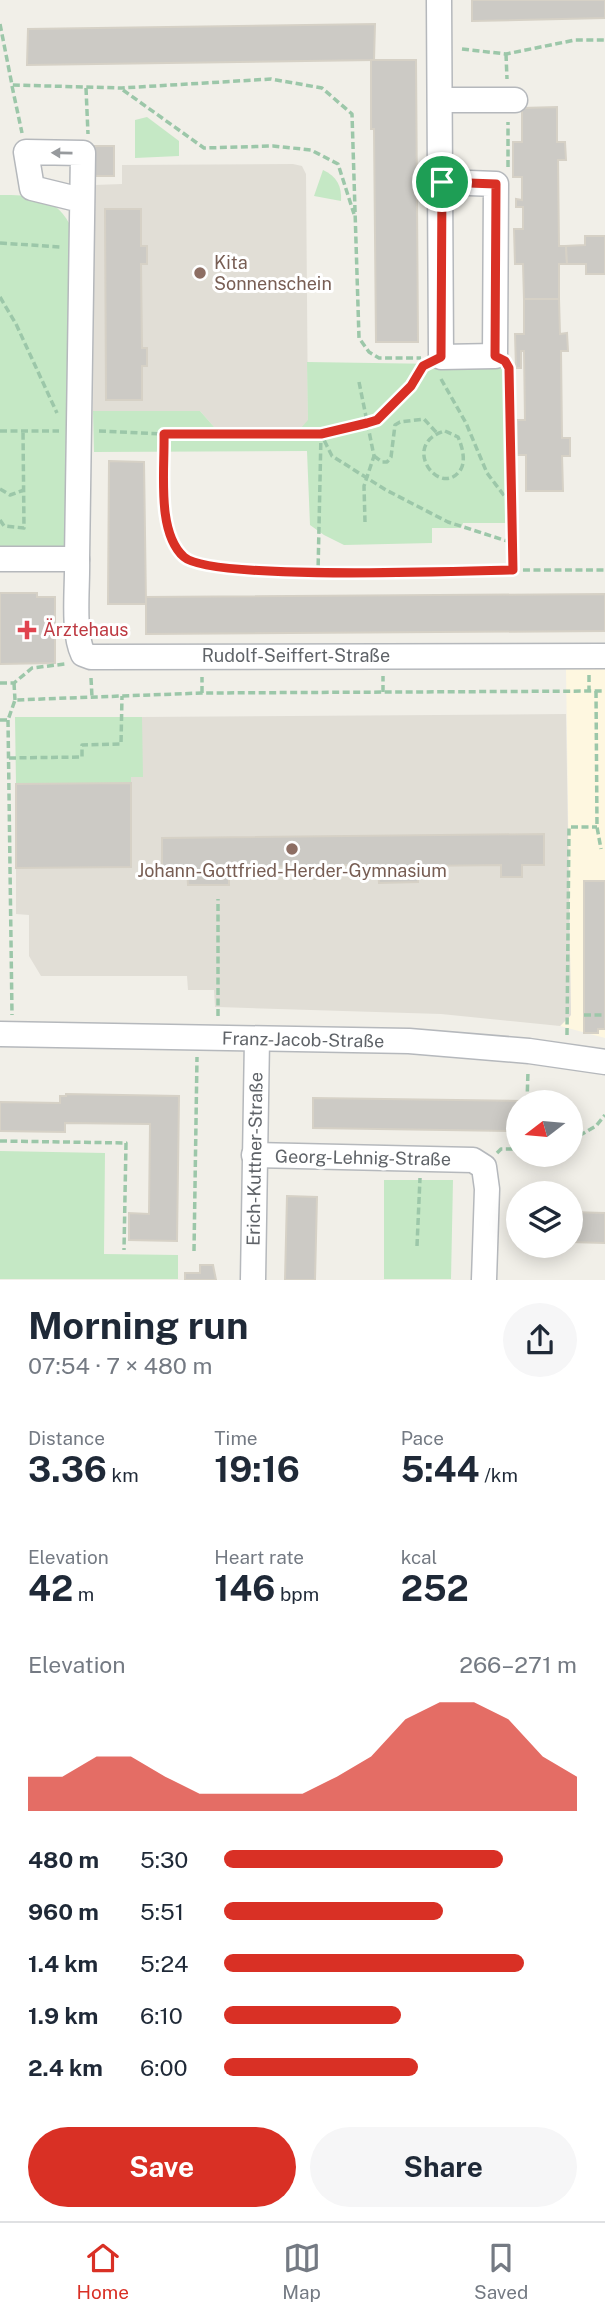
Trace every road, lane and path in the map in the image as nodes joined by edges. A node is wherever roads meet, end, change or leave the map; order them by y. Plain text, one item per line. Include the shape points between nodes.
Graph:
1 (439, 0) edge
2 (0, 24) edge
3 (605, 40) edge
4 (440, 46) junction
5 (12, 85) junction
6 (86, 88) junction
7 (122, 88) junction
8 (440, 100) junction
9 (515, 100) dead end
10 (88, 139) dead end
11 (26, 152) junction
12 (442, 182) junction
13 (81, 200) junction
14 (355, 218) junction
15 (0, 243) edge
16 (80, 248) junction
17 (0, 297) edge
18 (495, 356) junction
19 (433, 366) junction
20 (359, 382) dead end
21 (367, 423) junction
22 (72, 430) junction
23 (0, 431) edge
24 (23, 431) junction
25 (437, 433) junction
26 (164, 434) junction
27 (321, 434) junction
28 (471, 437) junction
29 (460, 443) junction
30 (374, 456) junction
31 (366, 478) junction
32 (0, 489) edge
33 (23, 490) junction
34 (512, 508) junction
35 (0, 520) edge
36 (365, 522) dead end
37 (513, 543) junction
38 (0, 559) edge
39 (77, 559) junction
40 (513, 570) junction
41 (605, 570) edge
42 (318, 573) junction
43 (83, 654) junction
44 (605, 656) edge
45 (0, 683) edge
46 (15, 683) junction
47 (596, 691) junction
48 (605, 691) edge
49 (122, 696) junction
50 (15, 700) junction
51 (0, 720) edge
52 (8, 720) junction
53 (9, 758) junction
54 (597, 827) junction
55 (601, 849) dead end
56 (218, 899) dead end
57 (584, 1015) dead end
58 (605, 1015) edge
59 (6, 1034) edge
60 (207, 1039) junction
61 (257, 1039) junction
62 (529, 1051) junction
63 (563, 1056) junction
64 (605, 1062) edge
65 (527, 1090) edge
66 (605, 1115) edge
67 (583, 1134) edge
68 (0, 1141) edge
69 (254, 1155) junction
70 (420, 1158) junction
71 (417, 1246) dead end
72 (124, 1250) dead end
73 (194, 1251) dead end
74 (253, 1279) edge
75 (484, 1279) edge

1 - 4 street
2 - 5 path
3 - 4 path via 575,40 506,54
4 - 8 street
5 - 6 path
5 - 11 path
6 - 7 path
6 - 10 path
7 - 14 path via 204,148 312,150 338,164
7 - 14 path via 271,79 322,88 352,114
8 - 9 street
8 - 12 street
11 - 13 street via 32,188
13 -> 11 street via 83,153
12 - 18 street via 496,184
12 - 19 street
13 - 16 street
14 - 19 path via 359,338 379,358
15 - 16 path
16 - 22 street
17 - 22 path
18 - 19 street
18 - 34 path via 509,368
19 - 21 path via 377,420
19 - 28 path
20 - 21 path
21 - 27 path
21 - 30 path
22 - 24 path
22 - 26 path
22 - 39 street
23 - 24 path
24 - 33 path
25 - 29 path via 453,433
25 - 29 path via 423,452 425,464 442,479 449,479 463,464
25 - 30 path via 424,419 400,422 395,425 391,457 387,462
26 - 27 path
26 - 42 path via 165,524 185,558 205,566
27 - 31 path via 332,456
27 - 42 path
28 - 29 path
28 - 34 path via 487,473
30 - 31 path
31 - 36 path
31 - 37 path via 448,522
32 - 33 path via 10,495
33 - 35 path via 24,528 4,526
34 - 37 path
37 - 40 path
38 - 39 street
39 - 43 street
40 - 41 path
40 - 42 path
43 - 44 street, Rudolf-Seiffert-Straße
43 - 46 path via 73,662 32,668
45 - 46 path
46 - 50 path
47 - 48 path
47 - 49 path
47 - 54 path
49 - 50 path
49 - 53 path via 121,744 82,745 82,757
50 - 52 path
51 - 52 path
52 - 53 path
53 - 59 path
54 - 55 path
54 - 63 path via 569,827 568,1031
56 - 60 path
57 - 58 path
59 - 60 street, Franz-Jacob-Straße
60 - 61 street, Franz-Jacob-Straße
60 - 73 path
61 - 62 street, Franz-Jacob-Straße via 409,1041
61 - 69 street, Erich-Kuttner-Straße
62 - 63 street, Franz-Jacob-Straße
62 - 65 path
63 - 64 street, Franz-Jacob-Straße
66 - 67 path
68 - 72 path via 126,1143
69 - 70 street, Georg-Lehnig-Straße
69 - 74 street, Erich-Kuttner-Straße
70 - 71 path
70 - 75 street, Georg-Lehnig-Straße via 473,1160 484,1167

